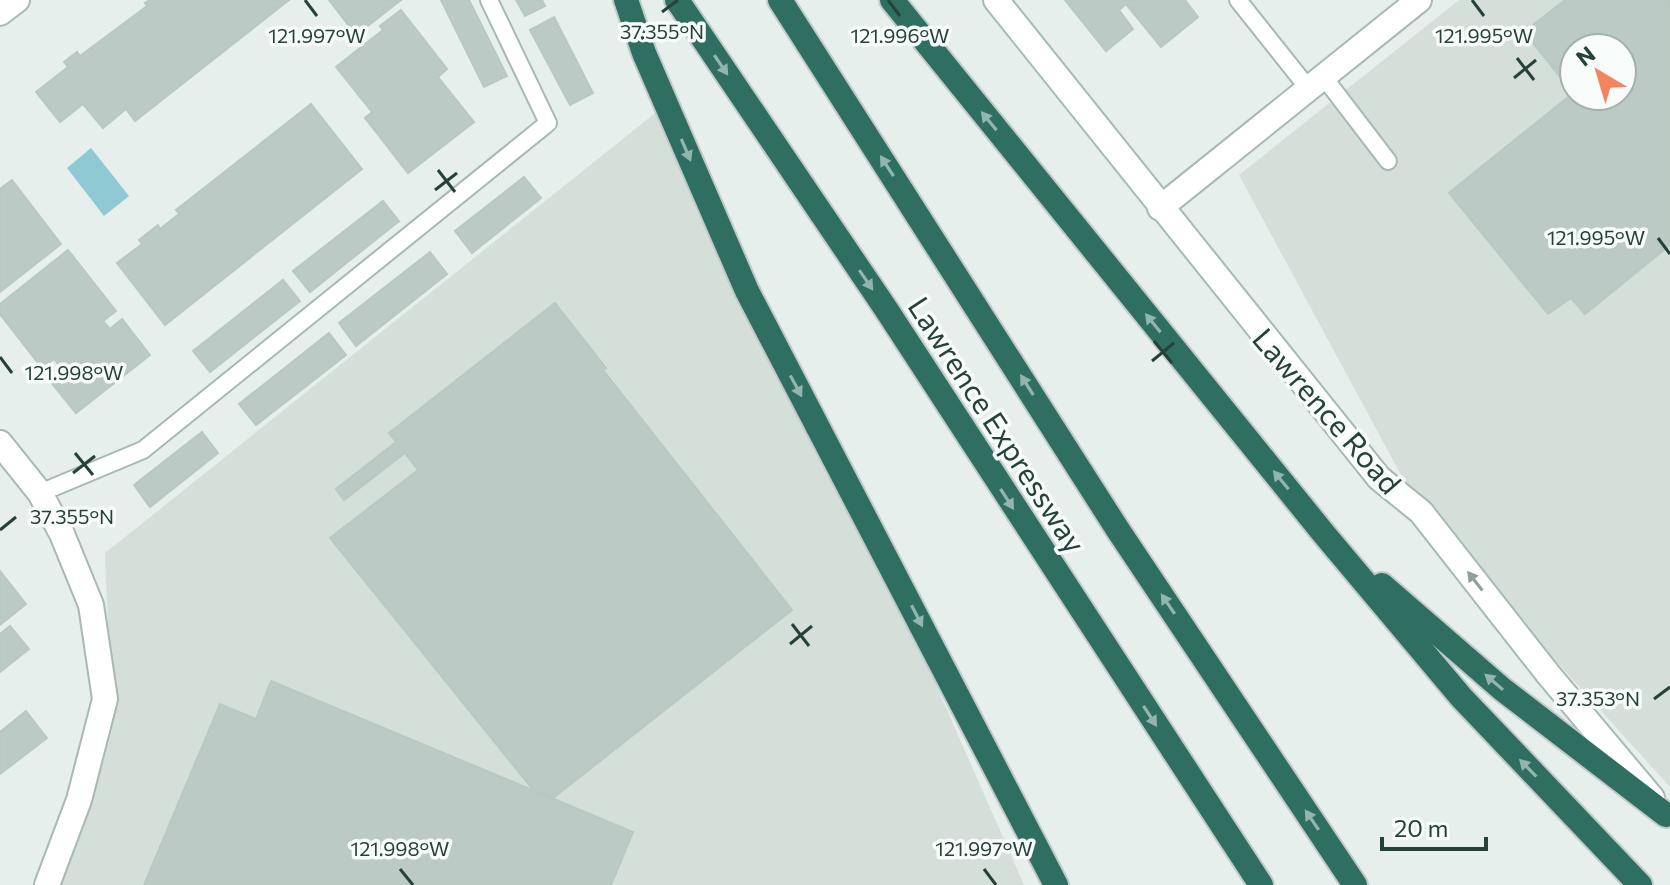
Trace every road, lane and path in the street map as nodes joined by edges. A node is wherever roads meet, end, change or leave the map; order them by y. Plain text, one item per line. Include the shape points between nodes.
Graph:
1 (17, 0) edge
2 (489, 0) edge
3 (626, 0) edge
4 (677, 0) edge
5 (780, 0) edge
6 (892, 0) edge
7 (996, 0) edge
8 (1238, 0) edge
9 (1419, 0) edge
10 (0, 13) edge
11 (1316, 82) junction
12 (1388, 161) dead end
13 (1160, 208) junction
14 (0, 443) edge
15 (40, 493) junction
16 (1324, 534) junction
17 (1666, 815) joint
18 (47, 885) edge
19 (1056, 885) edge
20 (1261, 885) edge
21 (1355, 885) edge
22 (1640, 885) edge

1 - 10 street
2 - 15 lane via 548,123 143,450
3 -> 19 highway via 747,291
4 -> 20 highway, Lawrence Expressway via 886,309
21 -> 5 highway, Lawrence Expressway via 1118,530
16 -> 6 highway
7 - 13 street, Lawrence Road
8 - 11 lane
9 - 11 street
11 - 12 lane
11 - 13 street
17 -> 13 street, Lawrence Road via 1421,512 1379,478
14 - 15 street
15 - 18 street via 91,605 105,699 79,800
17 -> 16 highway via 1502,689
22 -> 16 highway via 1461,697

